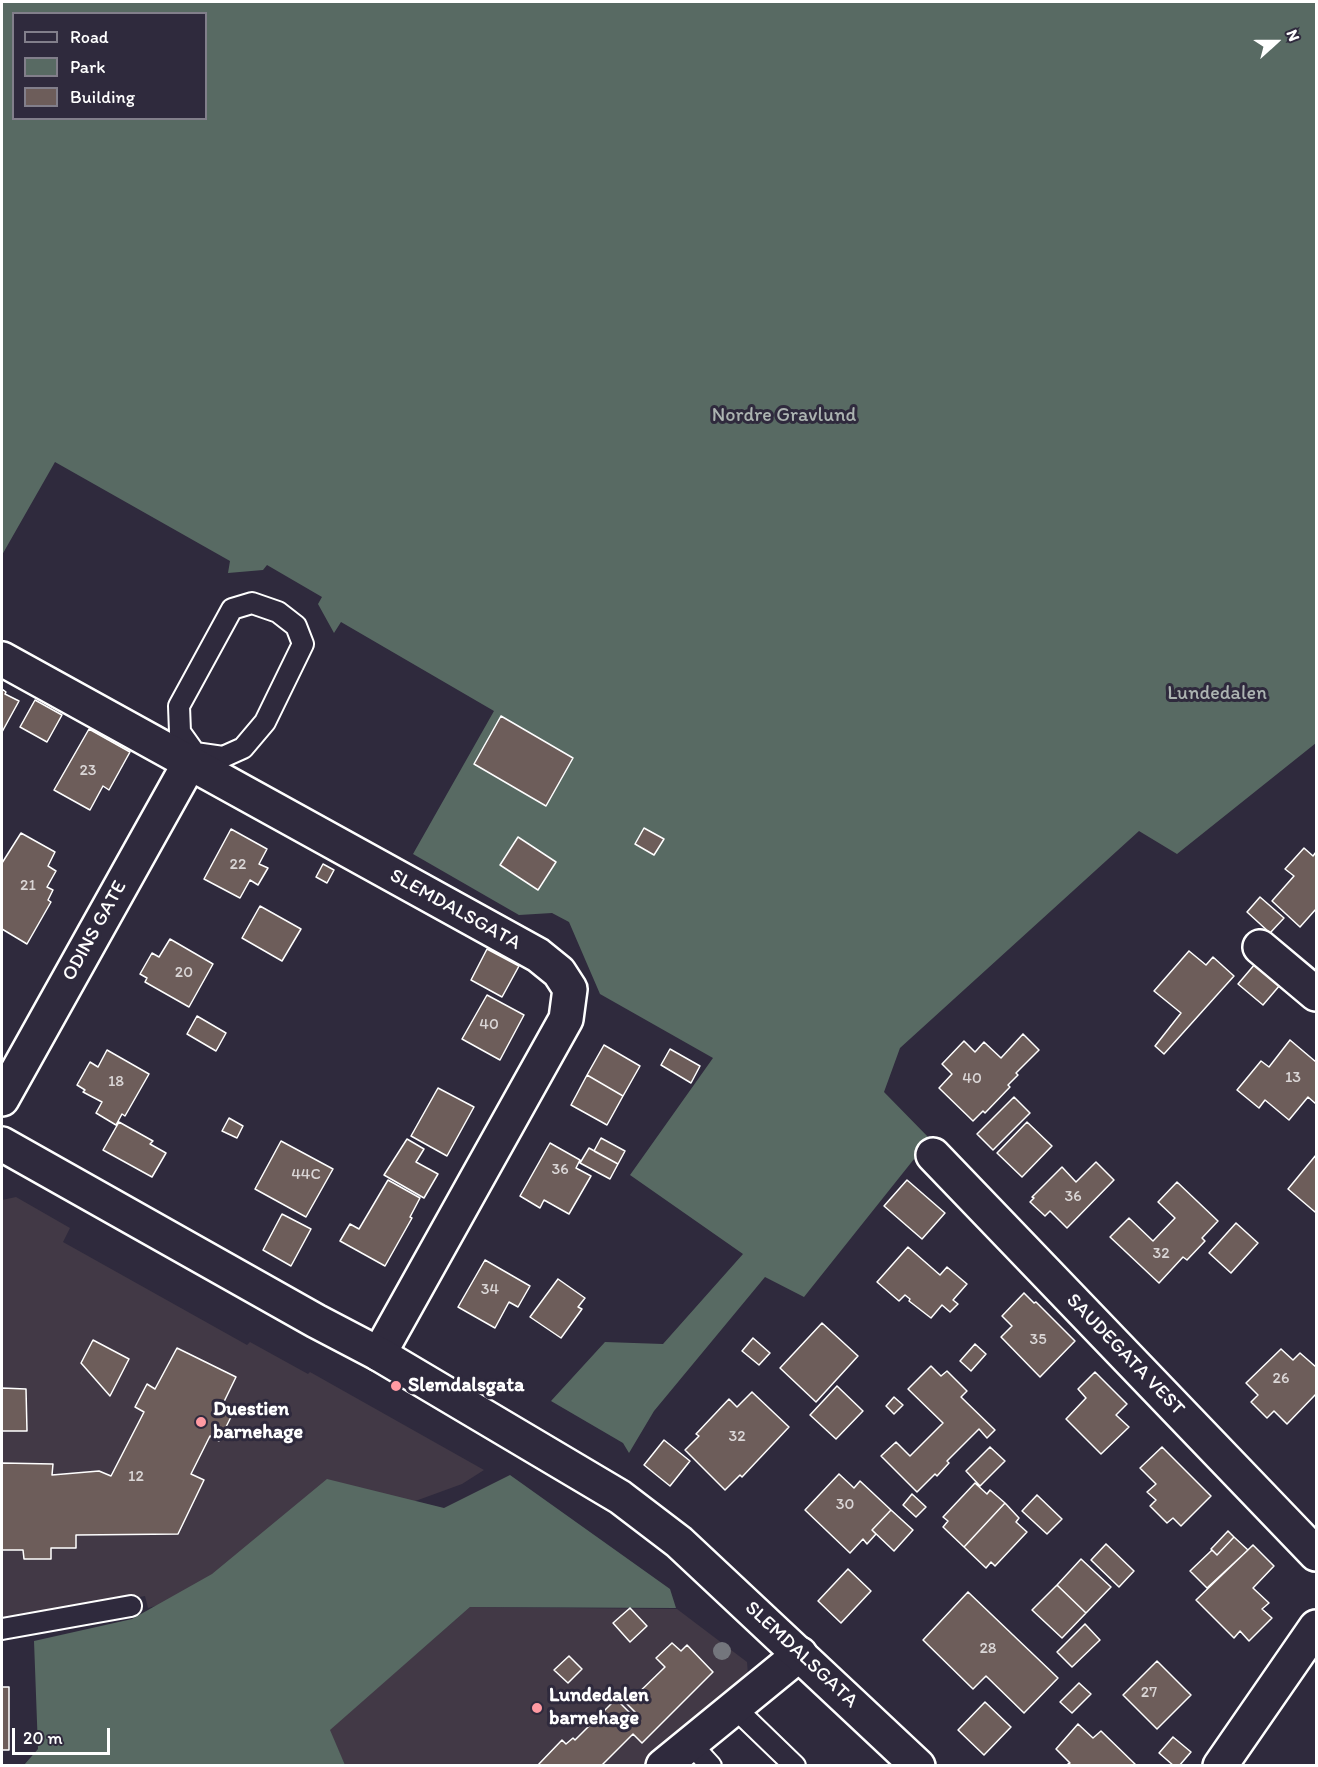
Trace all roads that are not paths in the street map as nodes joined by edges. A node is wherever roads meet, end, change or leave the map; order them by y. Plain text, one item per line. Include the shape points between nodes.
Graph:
1 (2, 659) edge
2 (192, 759) junction
3 (1260, 946) dead end
4 (1317, 994) edge
5 (2, 1099) edge
6 (2, 1144) edge
7 (933, 1155) dead end
8 (379, 1354) junction
9 (1317, 1554) edge
10 (131, 1606) dead end
11 (1317, 1627) edge
12 (2, 1629) edge
13 (800, 1654) junction
14 (735, 1708) junction
15 (701, 1755) edge
16 (663, 1766) edge
17 (795, 1766) edge
18 (918, 1766) edge
19 (1220, 1766) edge

1 - 2 street
2 - 2 lane via 224,757 243,748 265,722 303,644 296,626 278,612 252,603 231,609 179,706 180,732
2 - 5 street, ODINS GATE
2 - 8 street, SLEMDALSGATA via 538,955 559,972 570,989 566,1019
3 - 4 street
6 - 8 street, SLEMDALSGATA
7 - 9 street, SAUDEGATA VEST
8 - 13 street, SLEMDALSGATA via 620,1497 679,1542
10 - 12 lane
11 - 19 street
13 - 14 street
13 - 18 street, SLEMDALSGATA
14 - 15 street
14 - 17 lane
15 - 16 street

